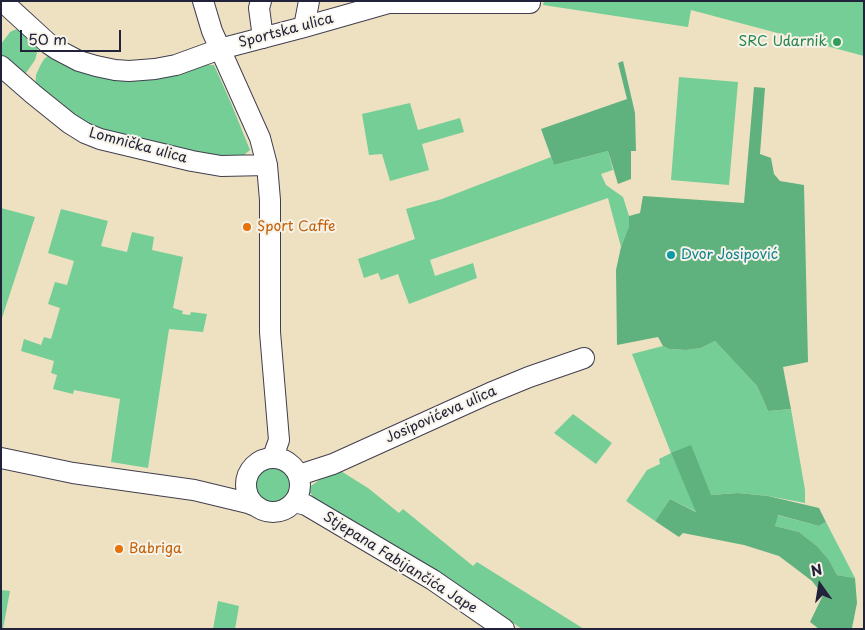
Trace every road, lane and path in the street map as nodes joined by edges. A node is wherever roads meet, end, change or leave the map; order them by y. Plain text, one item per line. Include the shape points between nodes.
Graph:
1 (2, 1) edge
2 (203, 1) edge
3 (261, 1) edge
4 (309, 1) edge
5 (530, 3) dead end
6 (304, 27) junction
7 (263, 38) junction
8 (220, 49) junction
9 (1, 66) edge
10 (267, 165) junction
11 (584, 358) dead end
12 (273, 457) junction
13 (1, 458) edge
14 (249, 472) junction
15 (299, 475) junction
16 (194, 490) junction
17 (295, 502) junction
18 (258, 507) junction
19 (504, 629) edge

1 - 8 street via 58,50 79,61 115,70 176,65
2 - 8 street
3 - 7 street
4 - 6 street
5 - 6 street, Sportska ulica via 388,3
6 - 7 street, Sportska ulica
7 - 8 street, Sportska ulica
8 - 10 street via 260,138
9 - 10 street, Lomnička ulica via 68,123 100,139 221,166
10 - 12 street via 270,322 279,440
11 - 15 street, Josipovićeva ulica via 490,392 333,464
12 - 14 street via 256,463
12 - 15 street via 288,461
13 - 16 street via 73,473
14 - 16 street via 226,487
14 - 18 street via 246,491
15 - 17 street via 300,493
16 - 18 street
17 - 18 street via 277,512
17 - 19 street, Stjepana Fabijančića Jape via 433,580

